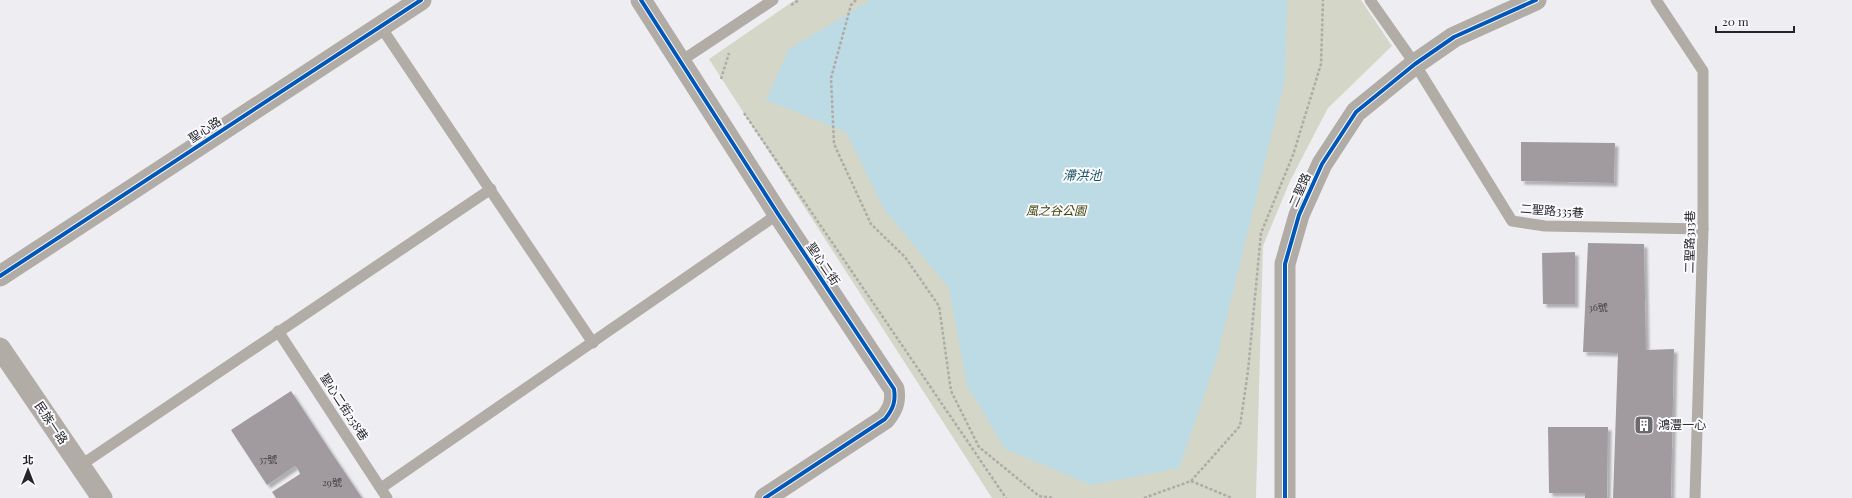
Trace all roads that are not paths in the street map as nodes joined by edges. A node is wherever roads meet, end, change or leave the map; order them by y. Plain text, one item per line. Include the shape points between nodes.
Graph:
1 (421, 0) edge
2 (641, 0) edge
3 (773, 0) edge
4 (1370, 0) edge
5 (1536, 0) edge
6 (1656, 0) edge
7 (381, 27) junction
8 (682, 61) junction
9 (1415, 64) junction
10 (491, 189) junction
11 (778, 214) junction
12 (1703, 229) junction
13 (0, 276) edge
14 (278, 331) junction
15 (593, 343) junction
16 (0, 348) edge
17 (81, 465) junction
18 (381, 488) junction
19 (102, 498) edge
20 (388, 498) edge
21 (765, 498) edge
22 (1285, 498) edge
23 (1695, 498) edge

1 - 7 street, 聖心路
2 - 8 street, 聖心二街
3 - 8 lane
4 - 9 lane, 二聖路335巷
5 - 9 street, 二聖路 via 1454,37
6 - 12 lane, 二聖路313巷 via 1703,71
7 - 10 lane
7 - 13 street, 聖心路
8 - 11 street, 聖心二街
9 - 12 lane, 二聖路335巷 via 1512,221 1545,226
9 - 22 street, 二聖路 via 1356,112 1322,164 1299,215 1285,264
10 - 14 lane
10 - 15 lane
11 - 15 lane
11 - 21 street, 聖心二街 via 894,389 896,400 884,419
12 - 23 lane, 二聖路313巷
14 - 17 lane
14 - 18 lane, 聖心二街258巷
15 - 18 lane
16 - 17 street, 民族一路
17 - 19 street, 民族一路
18 - 20 lane, 聖心二街258巷

